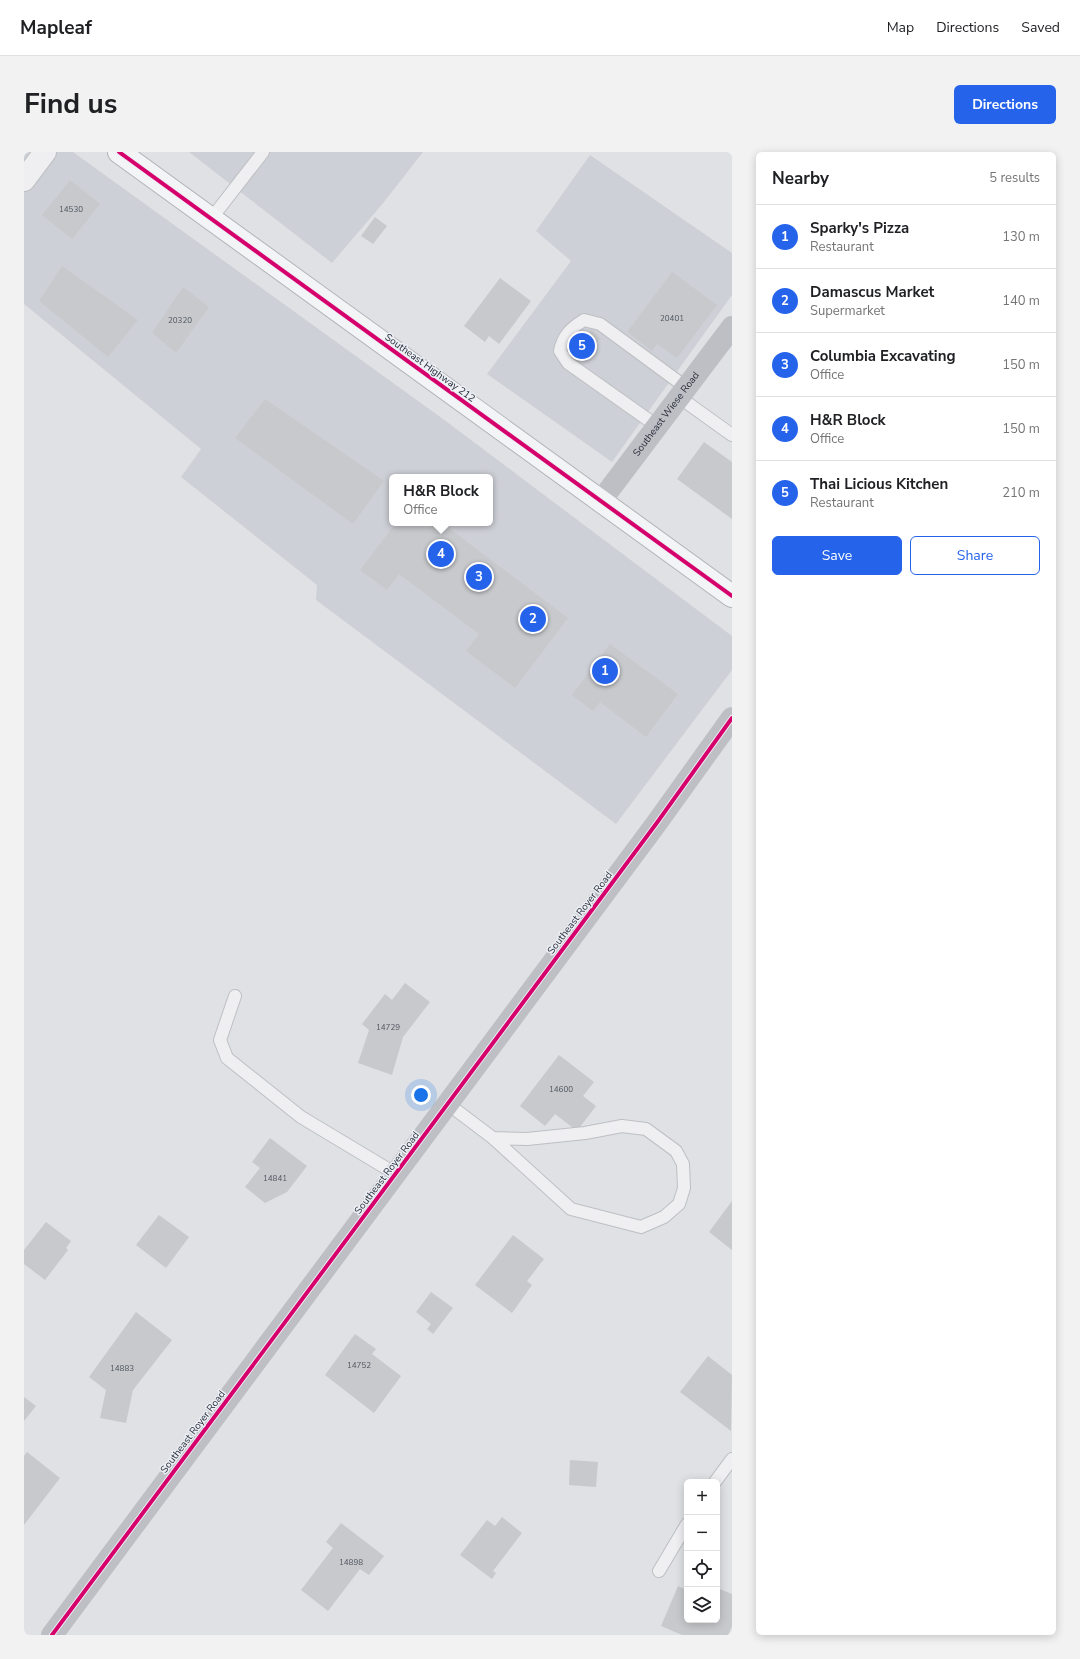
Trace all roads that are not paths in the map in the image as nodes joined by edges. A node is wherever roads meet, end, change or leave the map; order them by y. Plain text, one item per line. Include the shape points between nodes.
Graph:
1 (45, 152) edge
2 (119, 152) edge
3 (263, 152) edge
4 (24, 180) edge
5 (211, 219) junction
6 (732, 327) edge
7 (683, 392) junction
8 (657, 426) junction
9 (732, 435) edge
10 (600, 502) junction
11 (732, 596) edge
12 (732, 718) edge
13 (235, 996) dead end
14 (448, 1104) junction
15 (493, 1138) junction
16 (396, 1174) junction
17 (732, 1459) edge
18 (717, 1479) edge
19 (684, 1529) edge
20 (659, 1571) dead end
21 (52, 1635) edge

1 - 4 street
2 - 5 highway, Southeast Highway 212
3 - 5 lane
5 - 10 highway, Southeast Highway 212
6 - 7 street, Southeast Wiese Road
7 - 8 street, Southeast Wiese Road
7 - 8 lane via 600,324 584,320 562,340 560,351 568,363
7 - 9 lane
8 - 10 street, Southeast Wiese Road
10 - 11 highway, Southeast Highway 212
12 - 14 street, Southeast Royer Road
13 - 16 lane via 220,1040 227,1058 302,1117
14 - 15 lane
14 - 16 street, Southeast Royer Road
15 - 15 lane via 585,1133 622,1126 646,1129 676,1150 683,1164 684,1188 679,1204 664,1217 641,1227 571,1209
16 - 21 street, Southeast Royer Road
17 - 18 lane
19 - 20 lane

